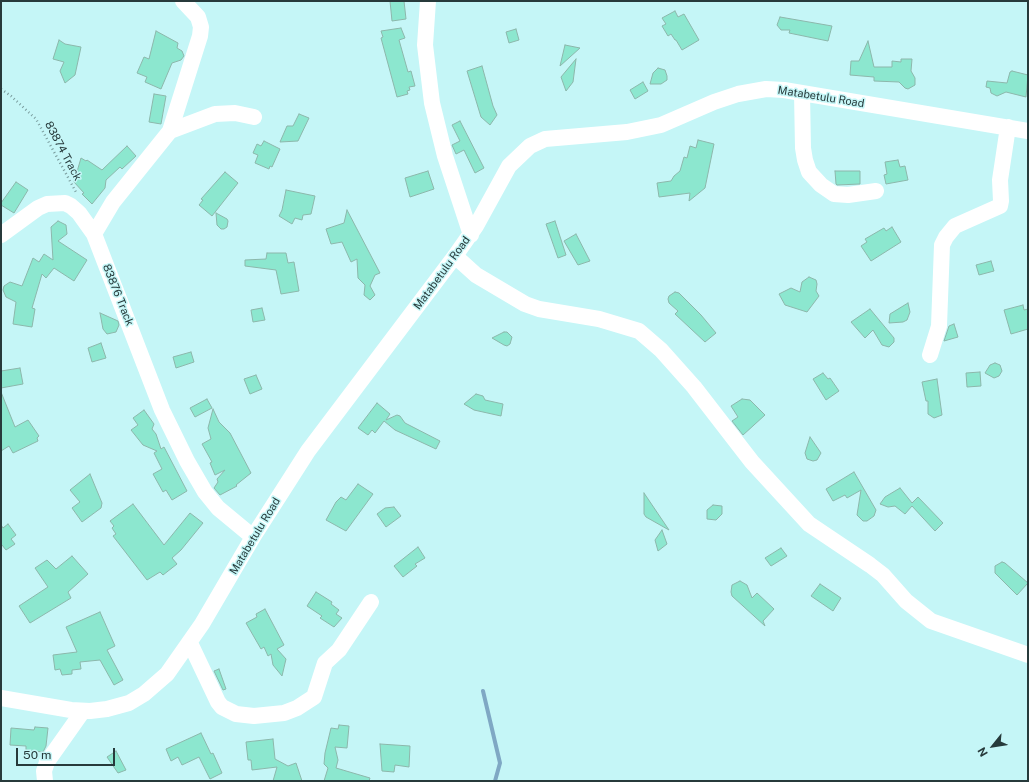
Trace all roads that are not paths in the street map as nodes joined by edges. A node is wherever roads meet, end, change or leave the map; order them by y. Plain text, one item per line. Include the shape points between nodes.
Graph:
1 (183, 1) edge
2 (428, 1) edge
3 (802, 93) junction
4 (254, 118) dead end
5 (1008, 127) junction
6 (170, 130) junction
7 (1028, 131) edge
8 (876, 191) dead end
9 (94, 234) junction
10 (471, 234) junction
11 (1, 235) edge
12 (455, 256) junction
13 (930, 355) dead end
14 (253, 537) junction
15 (371, 602) dead end
16 (190, 643) junction
17 (1028, 655) edge
18 (1, 698) edge
19 (83, 711) junction
20 (45, 781) edge

1 - 6 street via 198,17 202,27
2 - 10 street via 425,45 432,103 445,156
3 - 5 street, Matabetulu Road
3 - 8 street via 804,160 809,172 820,185 834,194
3 - 10 street, Matabetulu Road via 766,89 738,94 661,125 627,132 546,139 530,146 509,166
4 - 6 street via 235,113 215,114
5 - 7 street, Matabetulu Road
5 - 13 street via 1000,180 1000,206 955,226 942,245 939,326
6 - 9 street via 113,202
9 - 11 street, 83876 Track via 79,213 65,203 47,204 38,208
9 - 14 street, 83876 Track via 162,410 187,461 204,492 218,508
10 - 12 street, Matabetulu Road
12 - 14 street, Matabetulu Road via 308,452
12 - 17 street via 476,275 525,304 539,309 599,319 639,331 661,350 694,386 752,462 809,524 883,575 906,601 931,621
14 - 16 street, Matabetulu Road
15 - 16 street via 339,650 324,663 314,697 284,713 242,715 222,707
16 - 19 street, Matabetulu Road via 167,674 144,694 129,703 107,709
18 - 19 street, Matabetulu Road via 38,706
19 - 20 street via 47,762 44,771

